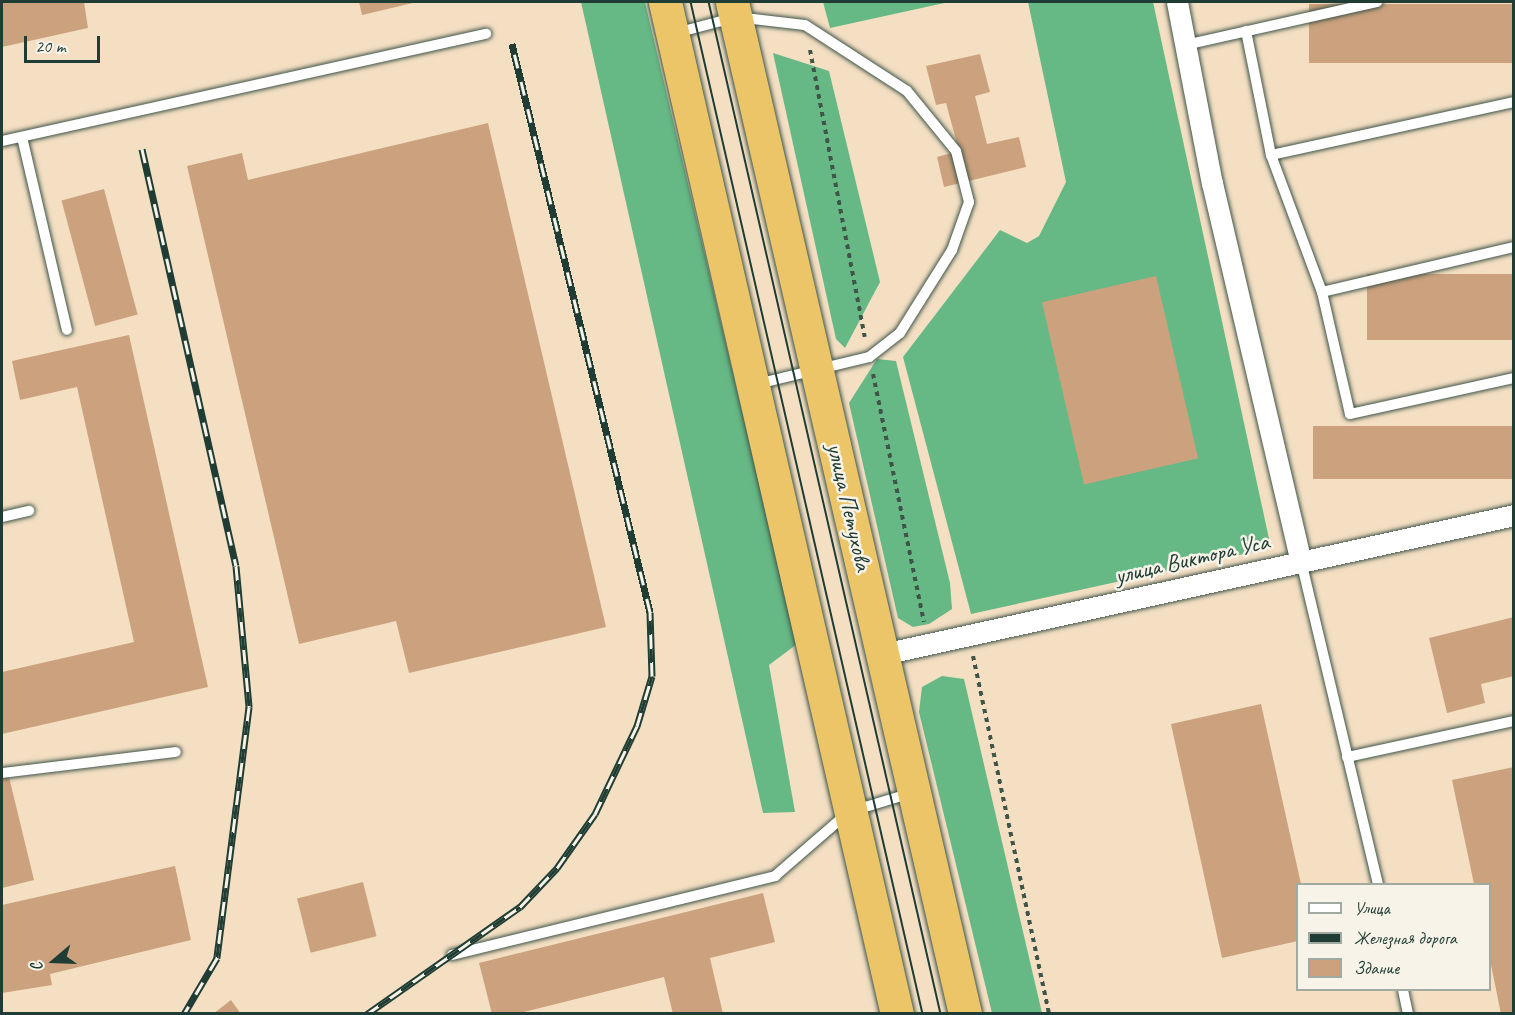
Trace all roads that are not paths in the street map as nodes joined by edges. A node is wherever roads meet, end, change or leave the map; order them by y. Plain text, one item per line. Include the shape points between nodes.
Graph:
1 (665, 2) edge
2 (1177, 2) edge
3 (1377, 2) edge
4 (734, 9) edge
5 (1246, 31) junction
6 (486, 34) dead end
7 (672, 34) junction
8 (1185, 45) junction
9 (1514, 102) edge
10 (22, 137) junction
11 (2, 141) edge
12 (1271, 155) junction
13 (1514, 247) edge
14 (1322, 292) junction
15 (67, 330) dead end
16 (818, 369) junction
17 (1514, 378) edge
18 (754, 384) junction
19 (29, 511) dead end
20 (1514, 515) edge
21 (2, 517) edge
22 (1301, 561) junction
23 (883, 654) junction
24 (1514, 721) edge
25 (176, 752) dead end
26 (1347, 757) junction
27 (2, 773) edge
28 (915, 792) junction
29 (849, 812) junction
30 (1378, 883) edge
31 (452, 955) dead end
32 (1403, 991) edge
33 (897, 1014) edge
34 (965, 1014) edge
35 (1408, 1014) edge

1 - 7 highway
2 - 8 street
3 - 5 lane
4 - 7 lane
4 - 16 highway, улица Петухова
4 - 16 lane via 805,25 907,91 956,151 969,202 952,250 900,333 869,357
5 - 8 lane
5 - 12 lane
6 - 10 lane
7 - 18 highway
8 - 22 street via 1212,183
9 - 12 lane
10 - 11 lane
10 - 15 lane
12 - 14 lane
13 - 14 lane
14 - 17 lane via 1350,414
16 - 18 lane
16 - 23 highway, улица Петухова
18 - 29 highway
19 - 21 lane
20 - 22 street, улица Виктора Уса
22 - 23 street, улица Виктора Уса
22 - 26 lane
23 - 28 highway, улица Петухова
24 - 26 lane
25 - 27 lane
26 - 30 lane
28 - 29 lane
28 - 34 highway, улица Петухова
29 - 31 lane via 775,876
29 - 33 highway
32 - 35 lane

